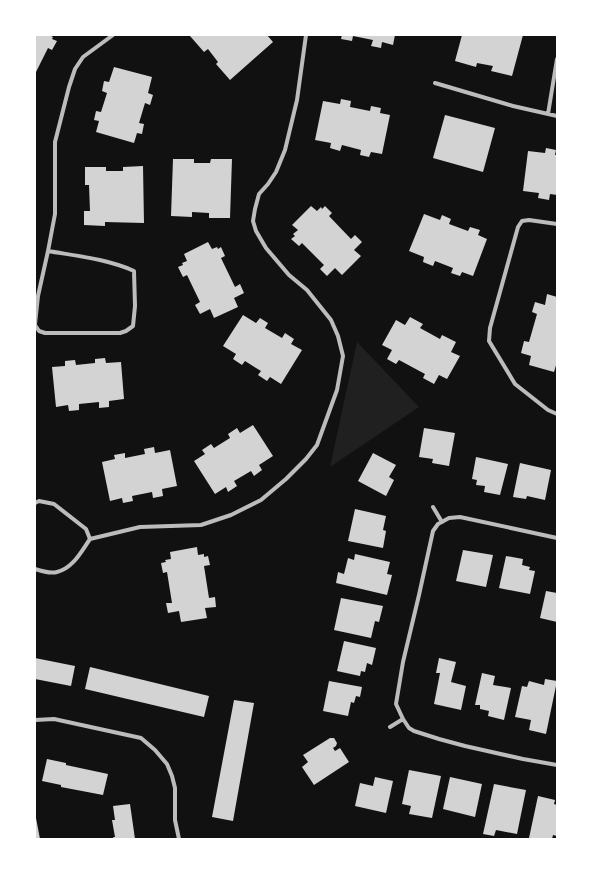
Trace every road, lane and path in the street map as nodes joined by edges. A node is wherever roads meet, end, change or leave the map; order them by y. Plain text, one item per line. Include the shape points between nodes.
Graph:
1 (113, 35) edge
2 (306, 35) edge
3 (557, 59) edge
4 (436, 83) dead end
5 (548, 114) junction
6 (557, 116) edge
7 (557, 224) edge
8 (48, 251) junction
9 (35, 324) edge
10 (557, 414) edge
11 (35, 503) edge
12 (433, 507) dead end
13 (442, 522) junction
14 (557, 538) edge
15 (90, 539) junction
16 (35, 569) edge
17 (403, 719) junction
18 (35, 720) edge
19 (390, 727) dead end
20 (557, 765) edge
21 (179, 839) edge

1 - 8 street via 83,56 75,68 69,87 55,142 55,214
2 - 15 street via 297,100 285,150 276,172 259,194 253,221 266,248 289,275 307,290 331,320 338,336 343,356 337,390 317,445 286,479 261,500 231,515 201,524 140,527
3 - 5 street
4 - 5 street
5 - 6 street
7 - 10 street via 529,220 522,221 518,227 490,328 489,341 515,384
8 - 9 street
8 - 9 street via 100,260 134,271 134,326 120,333 45,333 39,331
11 - 15 street via 39,501 54,504 86,529
12 - 13 street
13 - 14 street via 460,517
13 - 17 street via 433,531 430,540 403,662 396,704
15 - 16 street via 68,567 56,573
17 - 19 street
17 - 20 street via 414,731 439,739
18 - 21 street via 54,719 141,738 167,764 172,776

